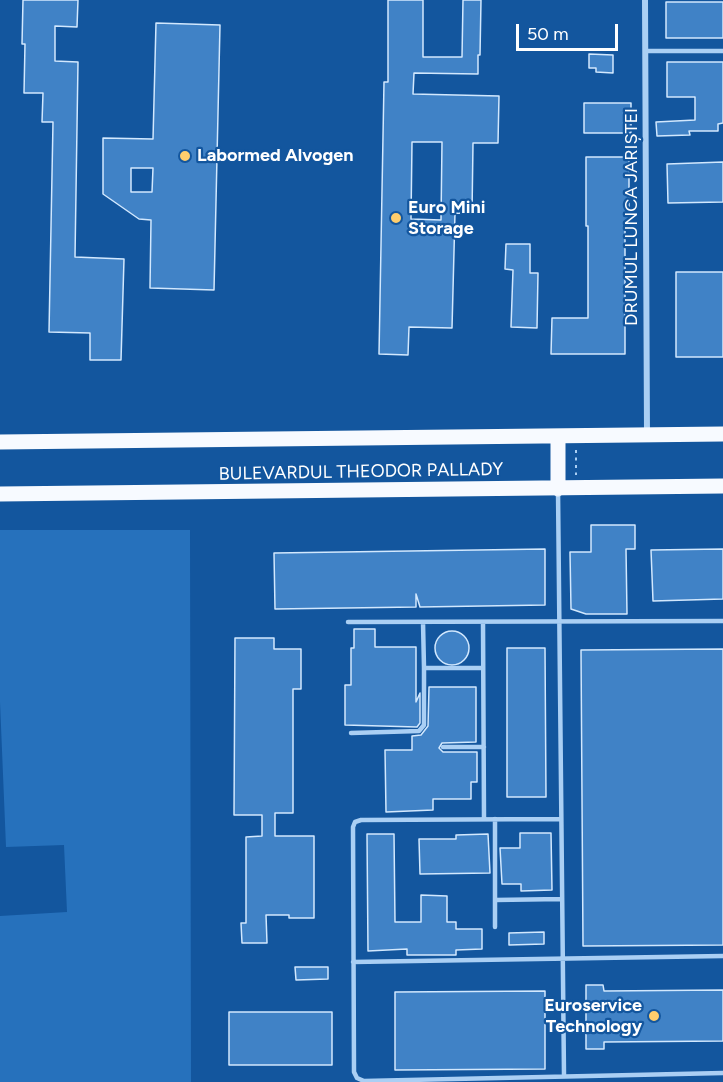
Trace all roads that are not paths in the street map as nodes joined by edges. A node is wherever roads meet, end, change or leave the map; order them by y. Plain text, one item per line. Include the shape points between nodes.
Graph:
1 (645, 0) edge
2 (646, 51) junction
3 (723, 51) edge
4 (723, 434) edge
5 (647, 435) junction
6 (558, 436) junction
7 (0, 442) edge
8 (723, 486) edge
9 (558, 489) junction
10 (0, 494) edge
11 (559, 621) junction
12 (723, 621) edge
13 (348, 622) dead end
14 (423, 622) junction
15 (483, 622) junction
16 (424, 668) junction
17 (483, 668) junction
18 (351, 733) dead end
19 (443, 747) dead end
20 (484, 747) junction
21 (484, 819) junction
22 (495, 819) junction
23 (561, 819) junction
24 (562, 899) junction
25 (495, 900) junction
26 (495, 927) dead end
27 (723, 956) edge
28 (563, 958) junction
29 (353, 962) junction
30 (723, 1073) edge
31 (564, 1076) junction

1 - 2 street, DRUMUL LUNCA JARIȘTEI
2 - 3 lane
2 - 5 street, DRUMUL LUNCA JARIȘTEI
4 - 5 main road, BULEVARDUL THEODOR PALLADY
5 - 6 main road, BULEVARDUL THEODOR PALLADY
6 - 7 main road, BULEVARDUL THEODOR PALLADY
6 - 9 main road
8 - 9 main road, BULEVARDUL THEODOR PALLADY
9 - 10 main road, BULEVARDUL THEODOR PALLADY
9 - 11 lane
11 - 12 lane
11 - 15 lane
11 - 23 lane
13 - 14 lane
14 - 15 lane
14 - 16 lane
15 - 17 lane
16 - 17 lane
16 - 18 lane via 424,724 419,731
17 - 20 lane
19 - 20 lane
20 - 21 lane
21 - 22 lane
21 - 29 lane via 361,820 352,826
22 - 23 lane
22 - 25 lane
23 - 24 lane
24 - 25 lane
24 - 28 lane
25 - 26 lane
27 - 28 lane
28 - 29 lane
28 - 31 lane
29 - 31 lane via 357,1078 364,1081
30 - 31 lane

